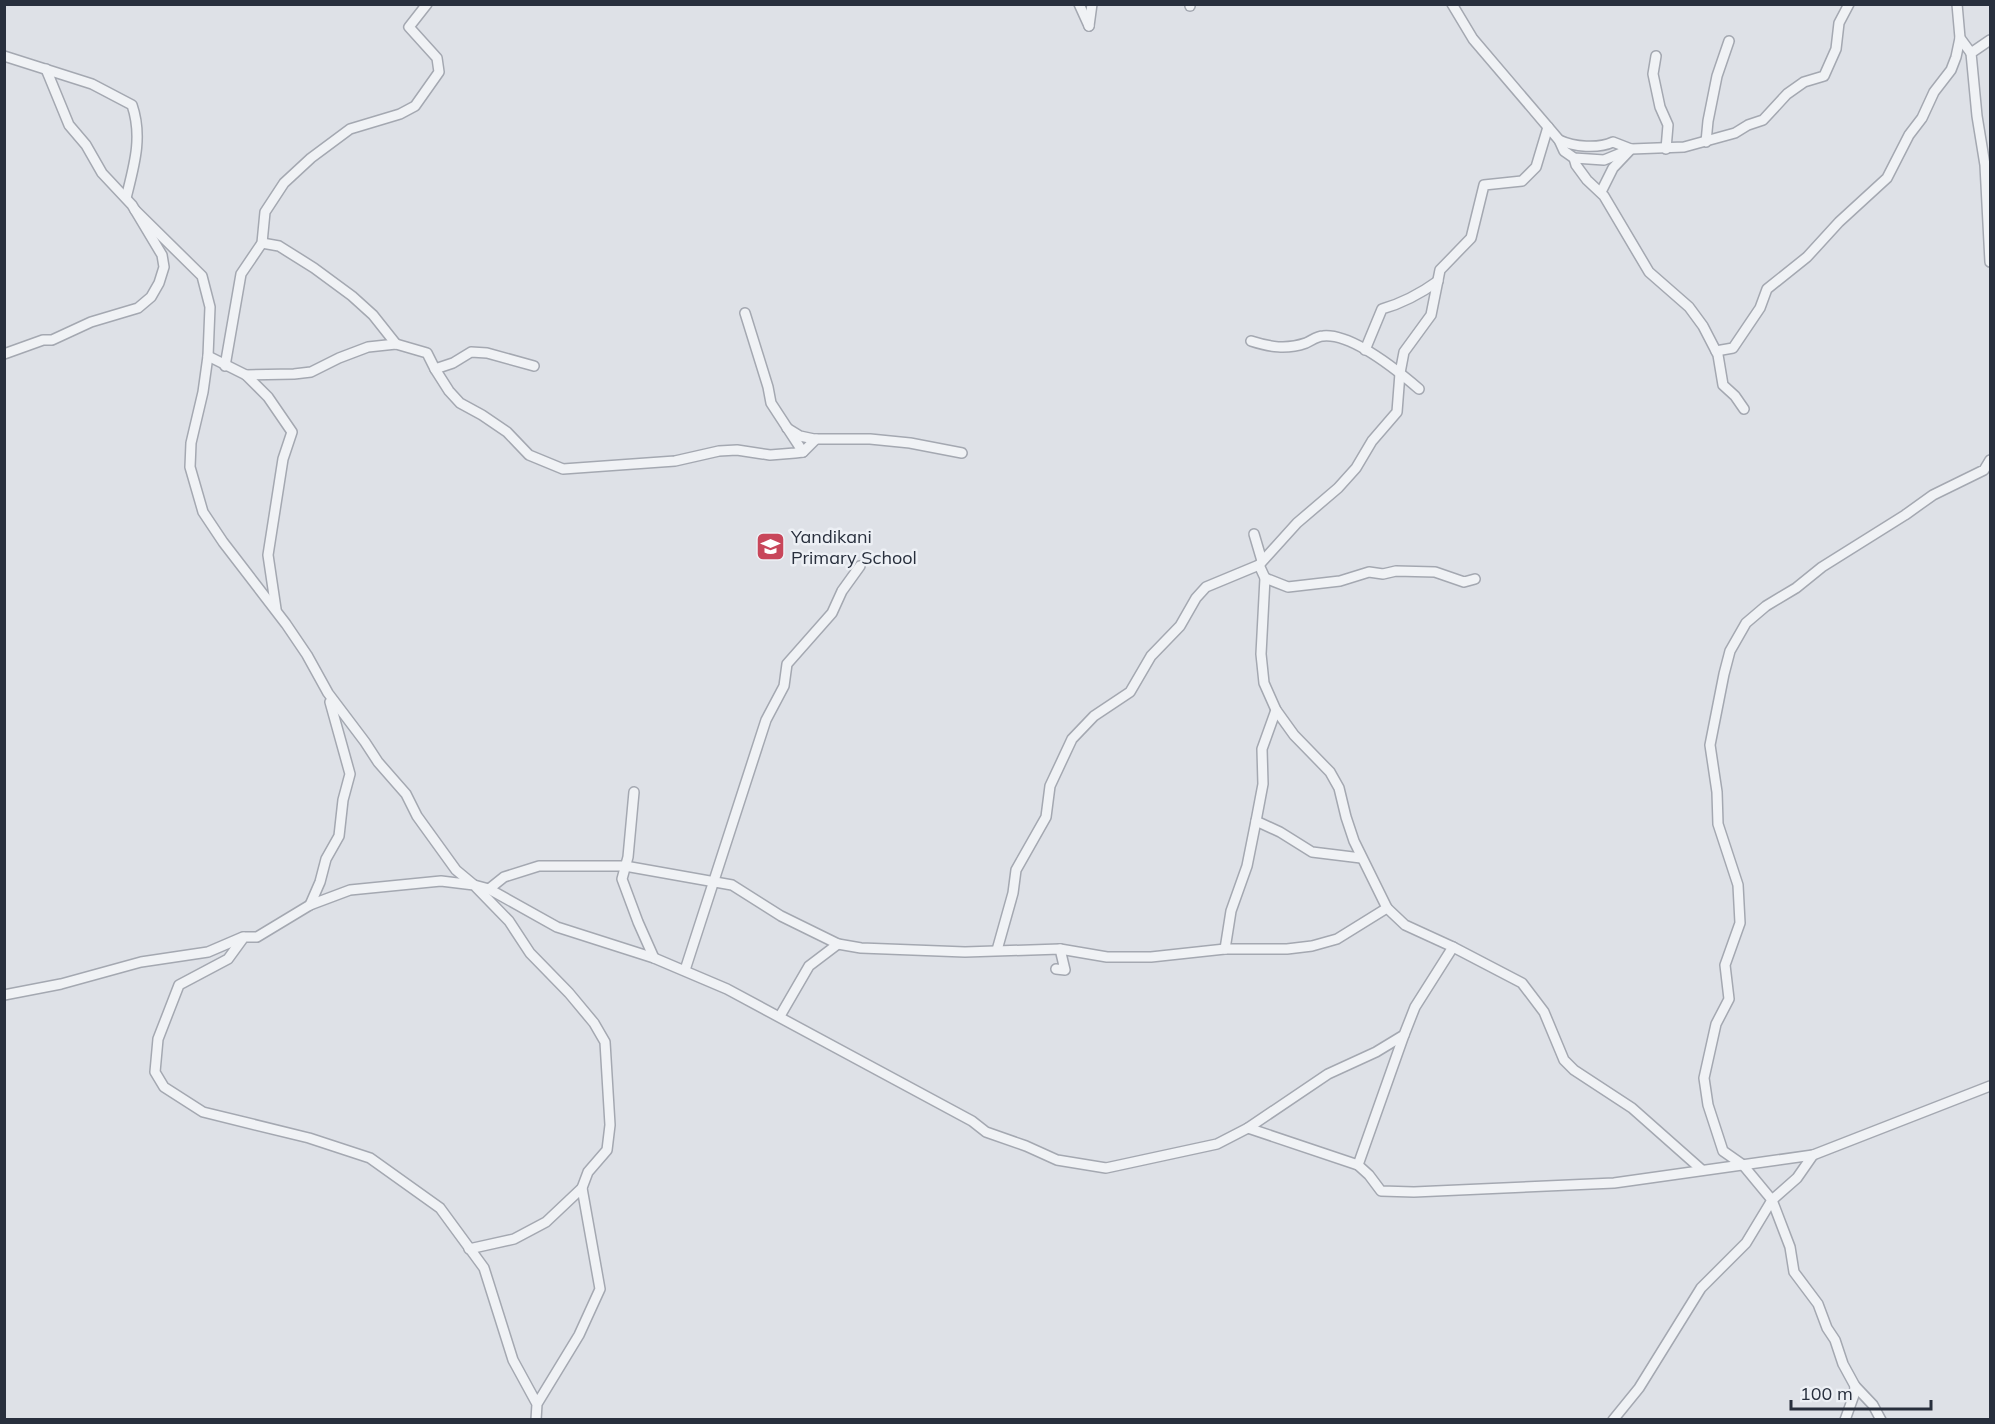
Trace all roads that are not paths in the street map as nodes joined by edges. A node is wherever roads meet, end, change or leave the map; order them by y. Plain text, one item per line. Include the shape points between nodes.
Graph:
1 (428, 4) edge
2 (1079, 4) edge
3 (1092, 4) edge
4 (1452, 4) edge
5 (1849, 4) edge
6 (1957, 4) edge
7 (421, 9) edge
8 (1960, 38) junction
9 (1990, 40) edge
10 (1730, 41) dead end
11 (1971, 52) junction
12 (4, 56) edge
13 (1656, 56) dead end
14 (46, 69) junction
15 (1548, 127) junction
16 (1559, 140) junction
17 (1706, 142) junction
18 (1631, 149) junction
19 (1666, 149) junction
20 (1574, 158) junction
21 (1600, 192) junction
22 (126, 198) junction
23 (135, 210) junction
24 (262, 243) junction
25 (1990, 262) edge
26 (1438, 281) junction
27 (745, 313) dead end
28 (1251, 341) dead end
29 (396, 344) junction
30 (1365, 350) junction
31 (1716, 351) junction
32 (4, 354) edge
33 (208, 356) junction
34 (225, 366) junction
35 (534, 366) dead end
36 (435, 369) junction
37 (1400, 373) junction
38 (246, 375) junction
39 (1419, 389) dead end
40 (1744, 409) dead end
41 (787, 428) junction
42 (816, 439) junction
43 (803, 452) junction
44 (962, 453) dead end
45 (1990, 460) edge
46 (1254, 534) dead end
47 (1261, 563) junction
48 (860, 566) dead end
49 (1265, 578) junction
50 (1475, 579) dead end
51 (277, 614) junction
52 (328, 693) junction
53 (1276, 710) junction
54 (634, 792) dead end
55 (1256, 821) junction
56 (1361, 858) junction
57 (626, 867) junction
58 (713, 881) junction
59 (474, 885) junction
60 (489, 889) junction
61 (310, 905) junction
62 (1387, 908) junction
63 (244, 937) junction
64 (838, 944) junction
65 (1453, 947) junction
66 (1060, 949) junction
67 (1225, 949) junction
68 (997, 951) junction
69 (654, 958) junction
70 (1056, 969) dead end
71 (685, 970) junction
72 (6, 996) edge
73 (780, 1016) junction
74 (1404, 1035) junction
75 (1990, 1086) edge
76 (1248, 1128) junction
77 (1813, 1155) junction
78 (1358, 1165) junction
79 (1743, 1165) junction
80 (1702, 1170) junction
81 (582, 1188) junction
82 (1772, 1200) junction
83 (469, 1249) junction
84 (1855, 1386) junction
85 (537, 1404) junction
86 (536, 1419) edge
87 (1613, 1419) edge
88 (1845, 1419) edge
89 (1881, 1419) edge

1 - 7 street
2 - 3 street via 1089,26
4 - 15 street via 1473,39
5 - 17 street via 1839,23 1836,49 1824,76 1804,82 1787,94 1763,120
6 - 8 street
7 - 24 street via 409,27 437,58 439,72 415,106 350,129 284,183 265,212
8 - 11 street
8 - 31 street via 1951,70 1934,92 1887,178 1807,257 1767,288 1760,308 1733,348
9 - 11 street
10 - 17 street via 1717,76
11 - 25 street via 1985,165
12 - 14 street
13 - 19 street via 1653,74 1668,125
14 - 22 street via 69,125 102,173
14 - 22 street via 92,84 132,105 137,120 137,155
15 - 16 street
15 - 26 street via 1536,167 1522,182 1484,185 1471,238 1440,270
16 - 18 street via 1569,145 1613,142
16 - 20 street via 1564,151
17 - 19 street
18 - 19 street
18 - 20 street via 1604,160
18 - 21 street via 1613,168
20 - 21 street via 1587,180
21 - 31 street via 1649,272 1689,307
22 - 23 street
23 - 32 street via 162,255 164,267 151,297 138,308
23 - 33 street via 202,276 210,307
24 - 29 street via 279,246 314,268 373,315
24 - 34 street via 241,274
26 - 30 street via 1420,294 1382,309
26 - 37 street via 1431,315 1404,352
27 - 41 street via 771,403
28 - 30 street via 1283,348 1322,335
29 - 36 street via 427,353
29 - 38 street via 368,347 311,372
30 - 37 street
31 - 40 street via 1723,385
33 - 34 street
33 - 51 street via 190,466 203,512
34 - 38 street
35 - 36 street via 471,352
36 - 43 street via 460,404 507,432 529,455 563,469 675,461 719,451 771,455
37 - 39 street
37 - 47 street via 1397,412 1338,488 1297,523
38 - 51 street via 268,397 292,432 283,459 268,555
41 - 42 street
41 - 43 street
42 - 43 street
42 - 44 street via 890,441
45 - 79 street via 1984,470 1933,495 1766,606 1746,623 1730,651 1710,745 1718,824 1738,885 1740,923 1725,966 1729,999 1716,1024 1704,1078 1723,1151
46 - 47 street
47 - 49 street
47 - 68 street via 1206,586 1180,626 1151,656 1130,692 1094,716 1072,739 1050,786 1046,817 1016,870
48 - 58 street via 832,613 787,664 784,686 766,720
49 - 50 street via 1288,587 1340,581 1369,572 1435,572 1464,582
49 - 53 street via 1261,654 1264,683
51 - 52 street
52 - 59 street via 406,794 456,870
52 - 61 street via 350,774 339,836 326,859
53 - 55 street via 1262,749 1263,784
53 - 56 street via 1330,772 1339,788
54 - 57 street
55 - 56 street via 1312,852
55 - 67 street via 1247,866 1231,910
56 - 62 street
57 - 58 street
57 - 60 street via 539,866 504,877
57 - 69 street via 622,879
58 - 64 street via 732,885 781,916
58 - 71 street
59 - 60 street
59 - 61 street via 441,880 350,890
59 - 81 street via 594,1023 604,1042 610,1125 607,1150 588,1172
60 - 69 street via 557,927
61 - 63 street via 257,937
62 - 65 street via 1406,925
62 - 67 street via 1337,939 1312,946
63 - 72 street via 208,952 141,962
63 - 83 street via 228,958 179,986 158,1039 155,1072 164,1087 203,1112 309,1138 370,1158 440,1208
64 - 68 street
64 - 73 street via 809,966
65 - 74 street via 1415,1007
65 - 80 street via 1522,983 1544,1012 1564,1060 1632,1108
66 - 67 street via 1107,957 1151,957
66 - 68 street
66 - 70 street via 1065,970
69 - 71 street
71 - 73 street
73 - 76 street via 986,1132 1057,1160 1106,1168 1216,1144
74 - 76 street via 1328,1074
74 - 78 street
75 - 77 street
76 - 78 street
77 - 79 street
77 - 82 street via 1797,1178
78 - 80 street via 1381,1191 1414,1192 1614,1183
79 - 80 street
79 - 82 street
81 - 83 street via 546,1222 514,1239
81 - 85 street via 600,1289 579,1335
82 - 84 street via 1790,1247 1794,1272 1818,1304
82 - 87 street via 1746,1244 1701,1288 1639,1388
83 - 85 street via 484,1268 513,1360
84 - 88 street
84 - 89 street
85 - 86 street

